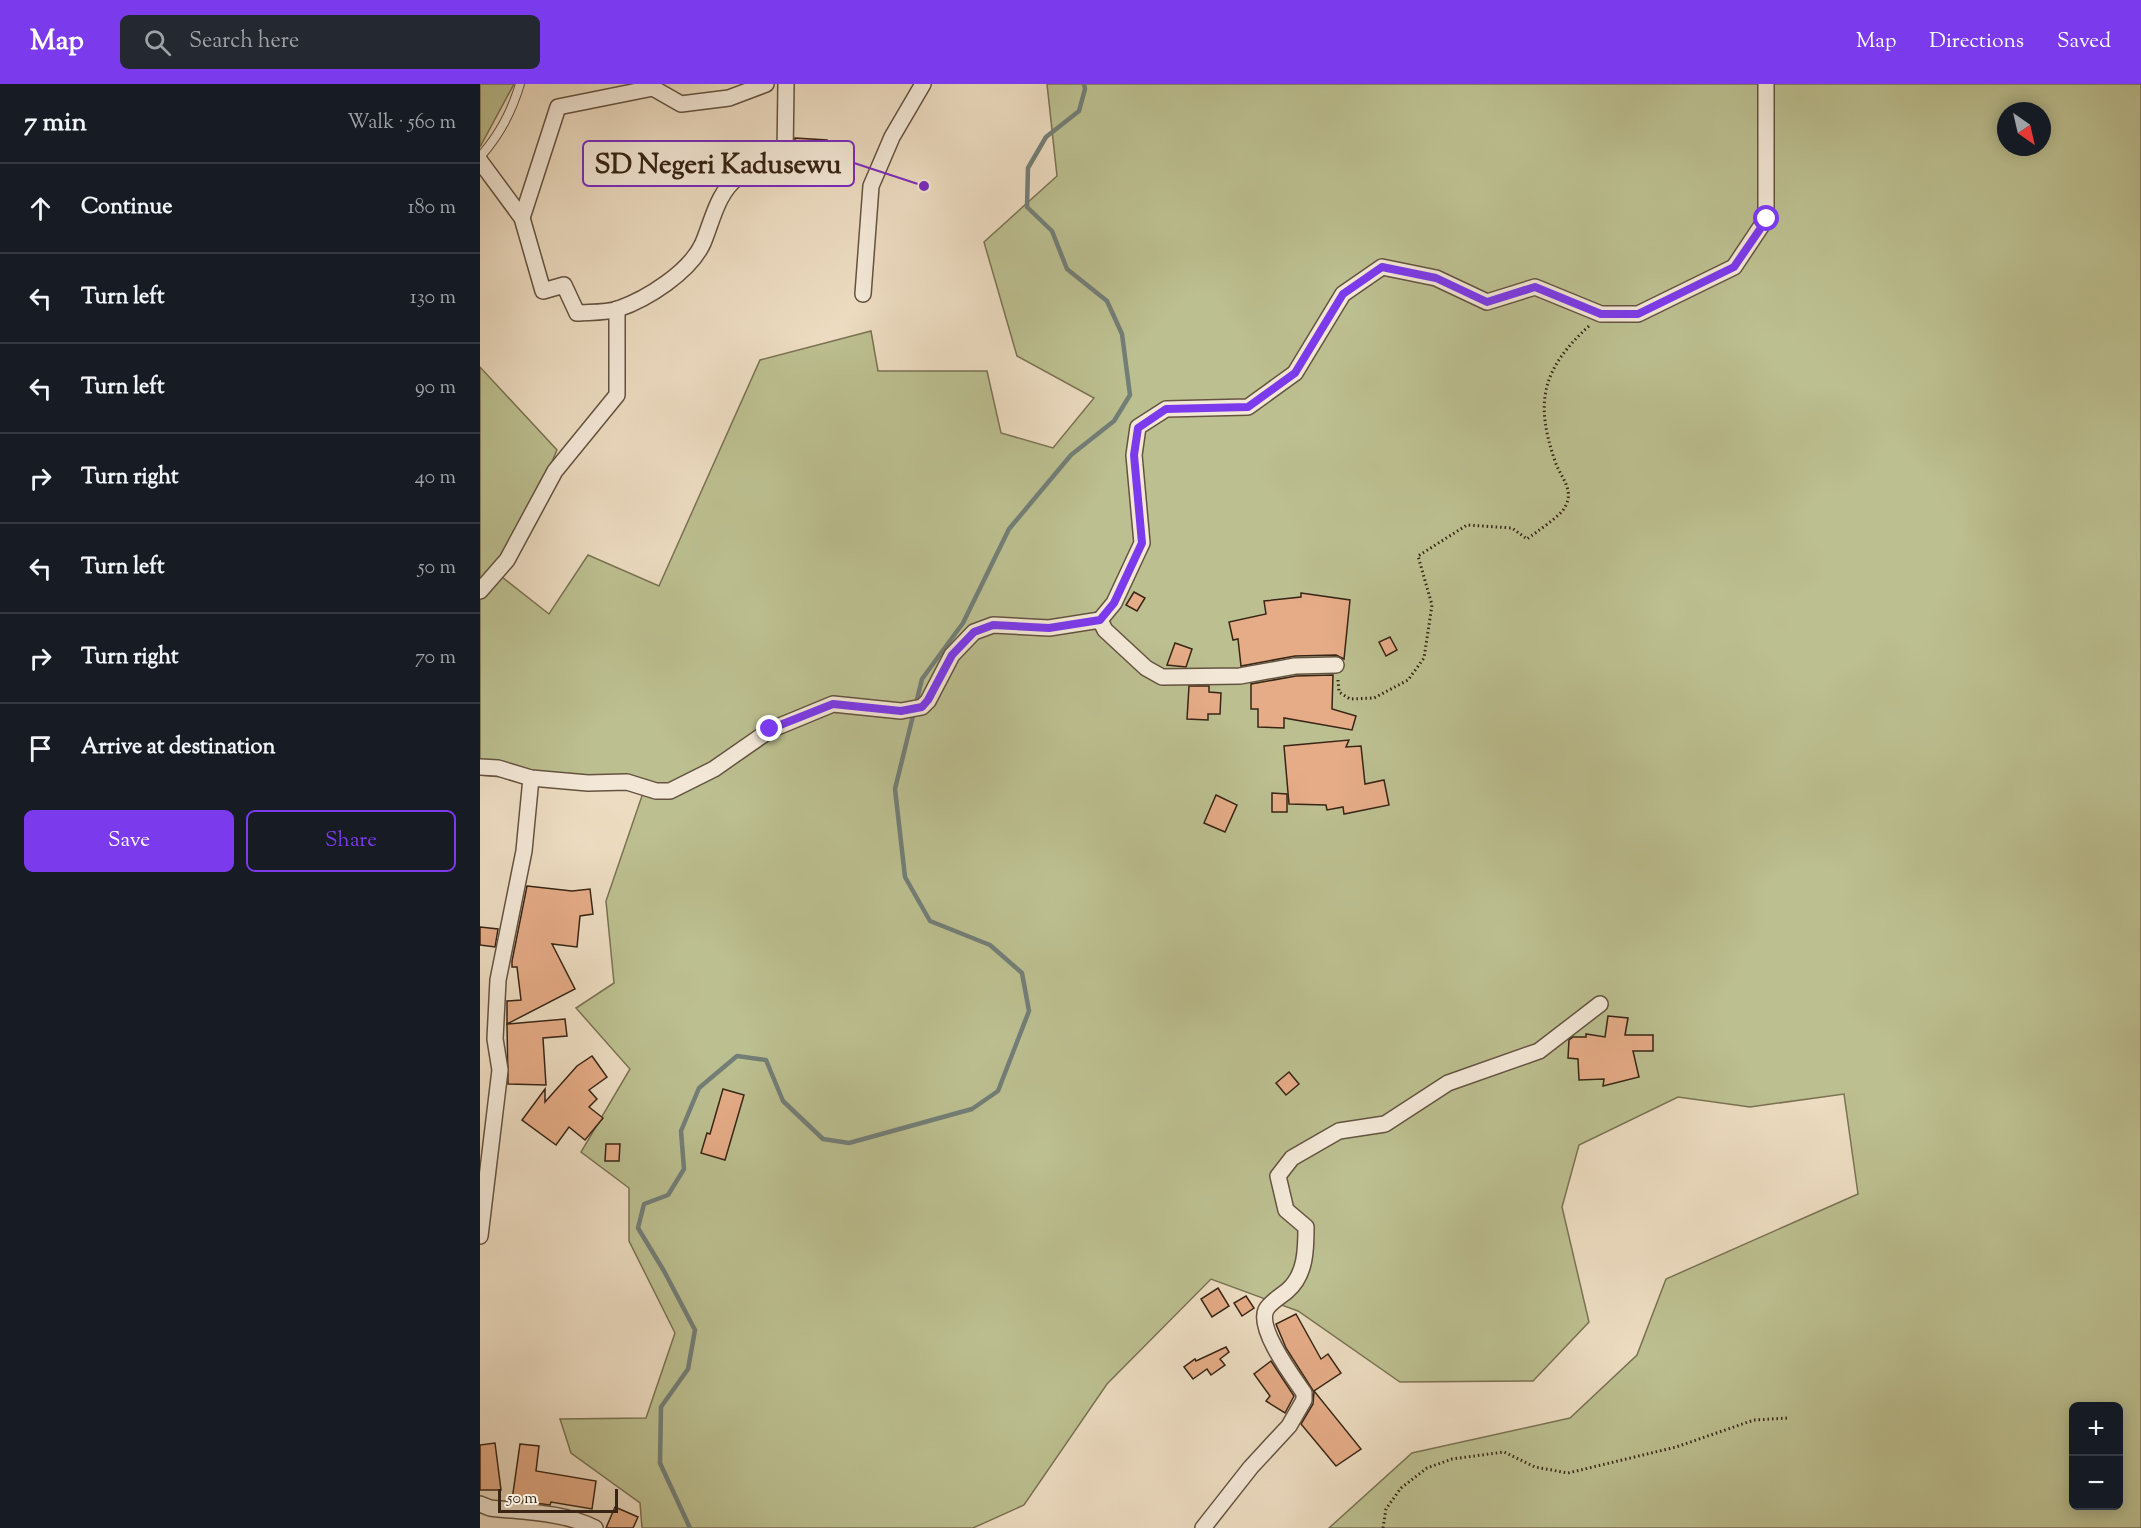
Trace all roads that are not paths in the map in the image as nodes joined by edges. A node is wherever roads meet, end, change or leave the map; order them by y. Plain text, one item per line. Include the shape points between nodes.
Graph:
1 (520, 84) edge
2 (766, 84) edge
3 (786, 84) edge
4 (923, 84) edge
5 (1766, 84) edge
6 (480, 157) edge
7 (480, 161) edge
8 (522, 218) junction
9 (863, 294) dead end
10 (617, 309) junction
11 (480, 591) edge
12 (1100, 620) junction
13 (1336, 665) road end
14 (480, 767) edge
15 (531, 778) junction
16 (1600, 1004) dead end
17 (487, 1040) edge
18 (480, 1236) edge
19 (480, 1504) edge
20 (595, 1528) edge
21 (1203, 1528) edge

1 - 6 lane via 510,114
2 - 8 street via 729,98 681,104 653,88 558,107
3 - 10 street via 785,155 740,175 726,190 713,211 702,244 686,268 657,289
4 - 9 street via 892,137 871,186
5 - 12 street via 1767,219 1734,267 1638,314 1601,314 1535,287 1487,302 1436,278 1382,267 1343,294 1295,373 1248,407 1166,409 1138,428 1134,455 1142,543 1114,603
7 - 8 street
8 - 10 street via 543,291 564,285 577,314
10 - 11 street via 617,395 555,471 507,560
12 - 13 street via 1105,630 1146,668 1162,677 1240,676 1295,666
12 - 15 street via 1049,628 993,625 974,632 952,655 922,707 901,711 833,704 770,729 714,769 670,791 627,782
14 - 15 street
15 - 17 street via 524,851
16 - 21 street via 1539,1051 1448,1083 1385,1124 1339,1131 1292,1158 1278,1176 1286,1210 1306,1227 1306,1259 1290,1288 1266,1309 1265,1318 1276,1352 1304,1393 1304,1400 1290,1426 1251,1467
17 - 18 street via 500,1070
19 - 20 street via 554,1515

